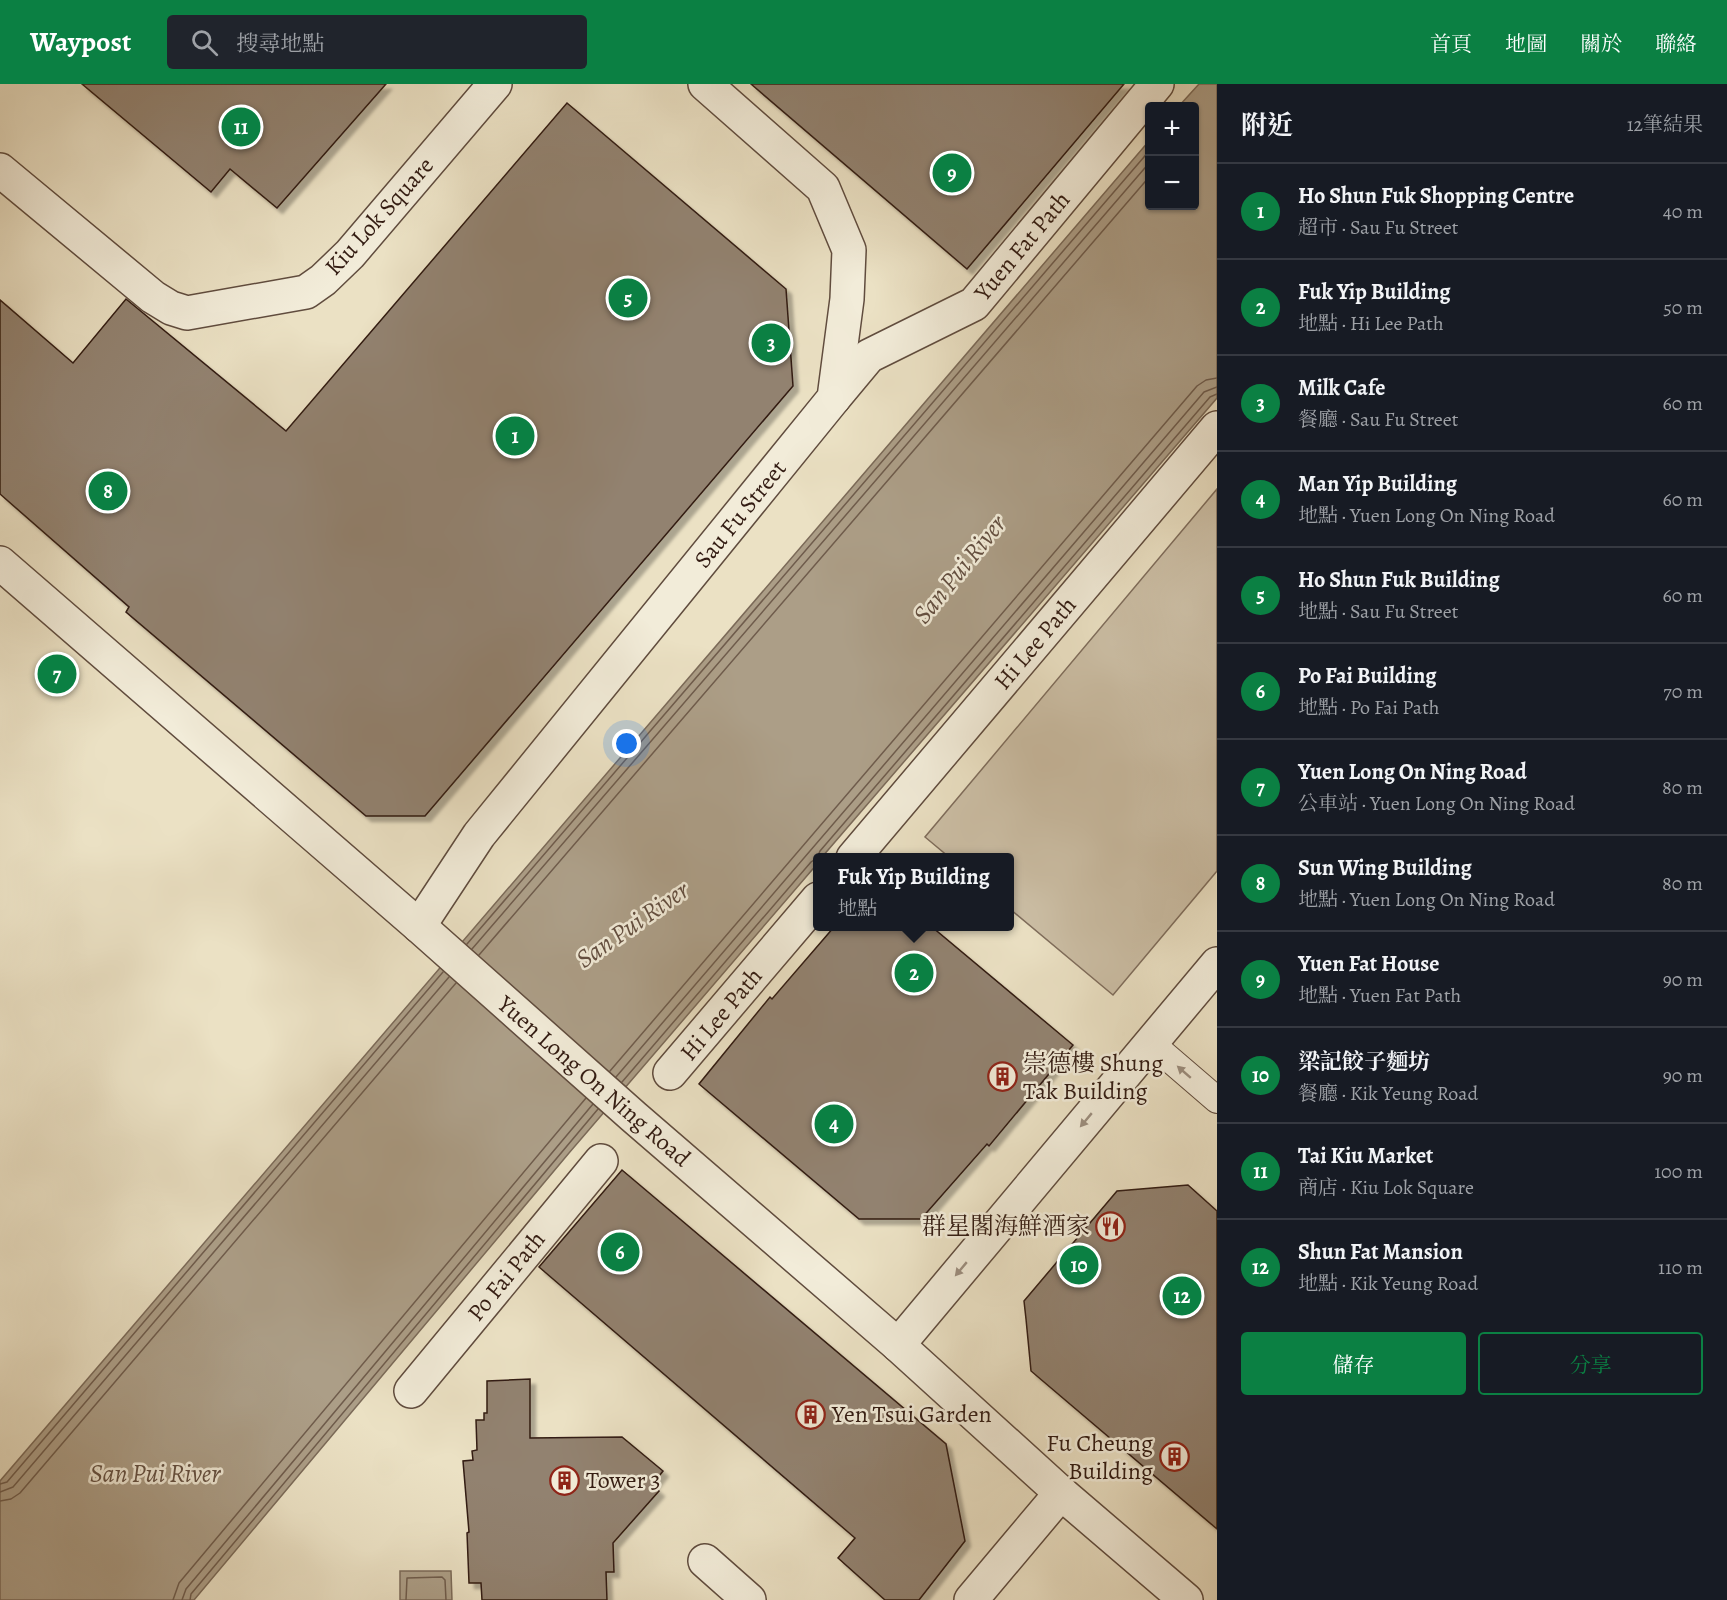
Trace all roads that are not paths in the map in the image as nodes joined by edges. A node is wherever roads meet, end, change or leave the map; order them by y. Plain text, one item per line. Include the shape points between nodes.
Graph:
1 (495, 84) edge
2 (705, 84) edge
3 (1157, 84) edge
4 (0, 170) edge
5 (834, 398) junction
6 (1217, 428) edge
7 (0, 563) edge
8 (857, 853) edge
9 (813, 905) edge
10 (424, 931) junction
11 (1217, 964) edge
12 (1152, 1044) junction
13 (670, 1073) dead end
14 (1217, 1100) edge
15 (601, 1161) dead end
16 (898, 1345) junction
17 (411, 1391) dead end
18 (1061, 1493) junction
19 (705, 1561) dead end
20 (749, 1600) edge
21 (971, 1600) edge
22 (1186, 1600) edge

1 - 4 street, Kiu Lok Square via 350,254 323,280 306,292 188,313 153,297
2 - 5 street via 823,188 849,250 848,299
3 - 5 street, Yuen Fat Path via 974,304 869,356
5 - 10 street, Sau Fu Street via 479,835
6 - 8 street, Hi Lee Path
7 - 10 street, Yuen Long On Ning Road
9 - 13 street, Hi Lee Path
10 - 16 street, Yuen Long On Ning Road
11 - 12 street
14 -> 12 lane
12 -> 16 street
15 - 17 street, Po Fai Path
16 - 18 street, Yuen Long On Ning Road
18 - 21 street
18 - 22 street, Yuen Long On Ning Road
19 - 20 street

